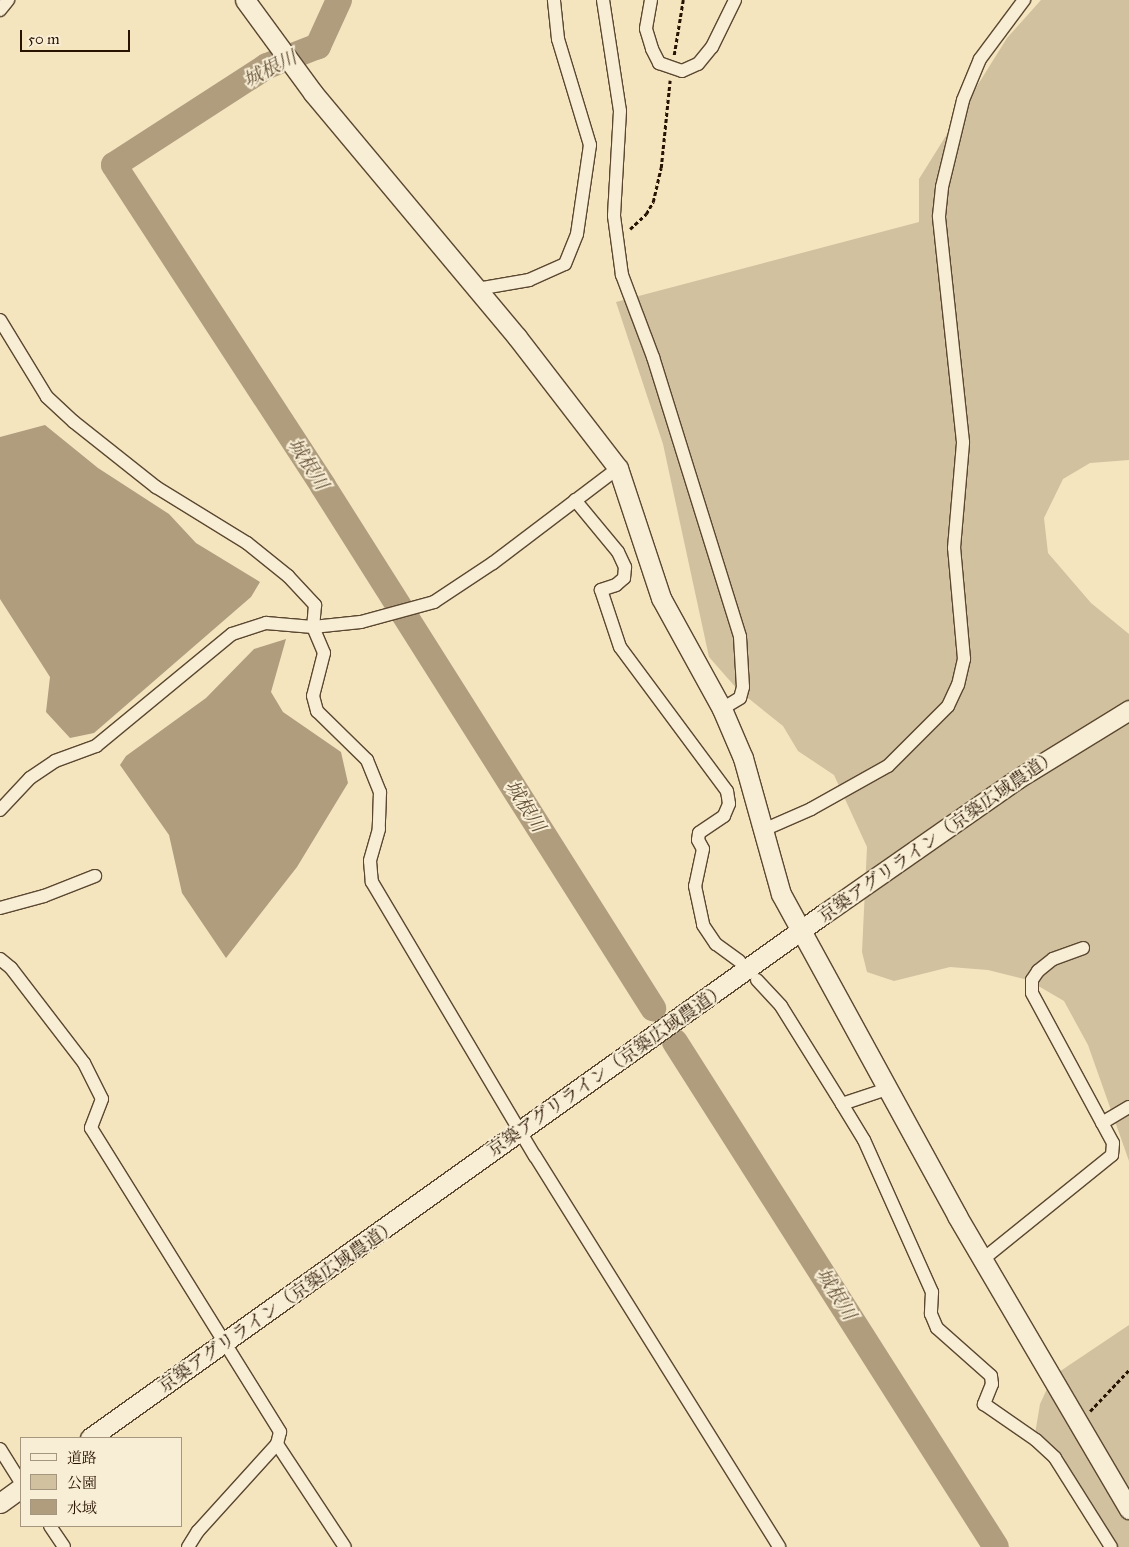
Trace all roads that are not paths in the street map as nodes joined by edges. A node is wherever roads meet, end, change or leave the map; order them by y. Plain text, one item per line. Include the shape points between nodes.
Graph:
1 (8, 0) edge
2 (245, 0) edge
3 (554, 0) edge
4 (603, 0) edge
5 (651, 0) edge
6 (735, 0) edge
7 (1024, 0) edge
8 (0, 10) edge
9 (477, 289) junction
10 (0, 320) edge
11 (618, 468) junction
12 (575, 500) junction
13 (313, 628) junction
14 (722, 709) junction
15 (1129, 710) edge
16 (0, 810) edge
17 (761, 831) junction
18 (95, 876) dead end
19 (0, 908) edge
20 (801, 932) junction
21 (1083, 948) dead end
22 (0, 959) edge
23 (739, 961) dead end
24 (757, 980) dead end
25 (887, 1089) junction
26 (842, 1104) junction
27 (1129, 1107) edge
28 (1102, 1123) junction
29 (521, 1132) junction
30 (982, 1260) junction
31 (223, 1343) junction
32 (91, 1437) edge
33 (277, 1444) junction
34 (0, 1448) edge
35 (20, 1480) edge
36 (20, 1489) edge
37 (0, 1503) edge
38 (1129, 1509) edge
39 (51, 1527) edge
40 (64, 1547) edge
41 (188, 1547) edge
42 (345, 1547) edge
43 (779, 1547) edge
44 (1110, 1547) edge

1 - 8 street
2 - 9 street via 313,93
3 - 9 street via 558,39 590,145 572,251 565,264 529,280
4 - 14 street via 620,111 614,216 622,275 653,357 740,637 743,687 740,698
5 - 6 street via 646,29 652,49 659,63 682,71 698,64 712,47
7 - 17 street via 980,60 963,100 942,187 939,216 962,442 954,548 964,659 958,684 948,706 888,766 811,809
9 - 11 street
10 - 13 street via 47,397 156,487 247,543 288,576 315,605
11 - 12 street
11 - 14 street via 661,598
12 - 13 street via 493,563 434,602 361,622
12 - 23 street via 618,552 625,567 624,578 616,585 601,590 620,647 727,791 729,804 724,816 700,833 698,840 703,849 695,886 703,925 716,944
13 - 16 street via 266,623 232,634 96,746 55,761 30,778
13 - 29 street via 324,653 313,696 317,711 367,760 380,792 379,829 370,860 372,882
14 - 17 street via 743,758
15 - 20 street, 京築アグリライン（京築広域農道） via 1017,779
17 - 20 street via 778,886
18 - 19 street via 44,896
20 - 25 street
20 - 29 street, 京築アグリライン（京築広域農道）
21 - 28 street via 1053,959 1038,971 1032,980 1032,993
22 - 31 street via 11,968 84,1063 102,1099 91,1128
24 - 26 street via 782,1006
25 - 26 street
25 - 30 street
26 - 44 street via 864,1140 932,1292 931,1314 937,1328 991,1376 984,1404 1036,1440 1055,1458
27 - 28 street
28 - 30 street via 1113,1143 1112,1154
29 - 31 street, 京築アグリライン（京築広域農道）
29 - 43 street
30 - 38 street
31 - 32 street, 京築アグリライン（京築広域農道）
31 - 33 street via 280,1432
33 - 41 street via 198,1531
33 - 42 street
34 - 35 street
36 - 37 street
39 - 40 street

